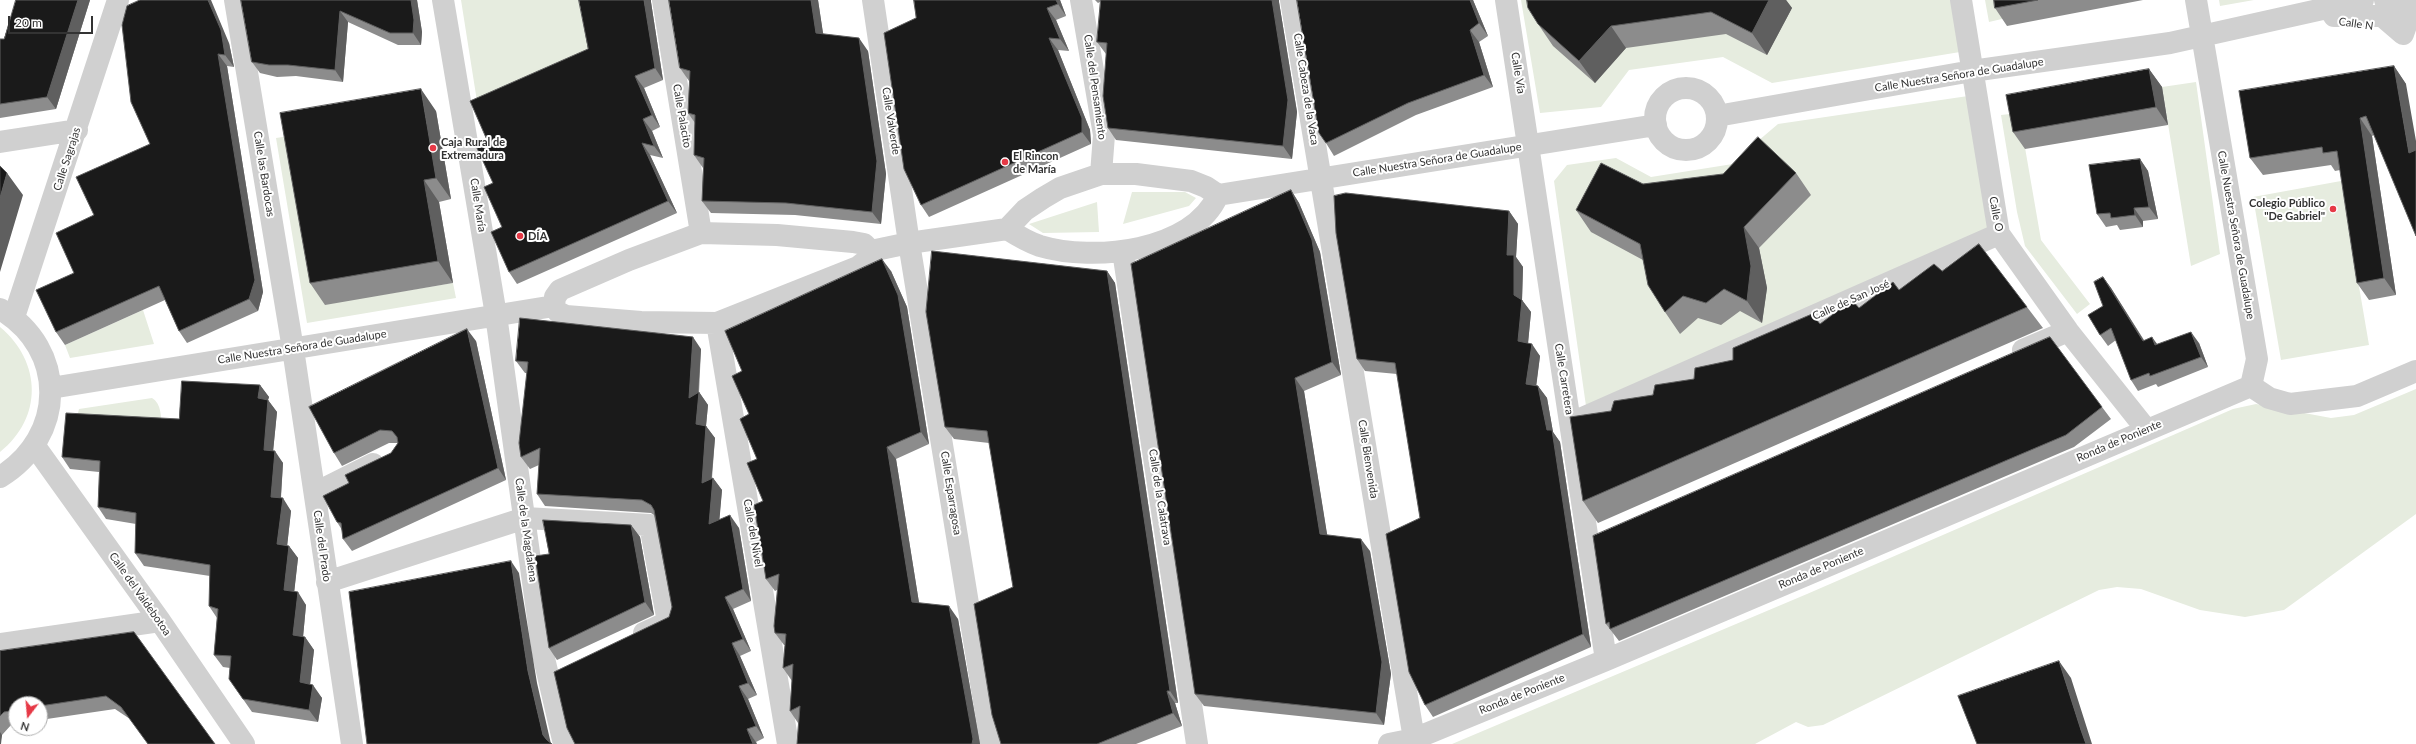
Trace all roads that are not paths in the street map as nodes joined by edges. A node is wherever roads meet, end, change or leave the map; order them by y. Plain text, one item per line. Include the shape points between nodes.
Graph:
1 (118, 0) edge
2 (235, 0) edge
3 (444, 0) edge
4 (662, 0) edge
5 (873, 0) edge
6 (1081, 0) edge
7 (1291, 0) edge
8 (1506, 0) edge
9 (1961, 0) edge
10 (2196, 0) edge
11 (2363, 0) edge
12 (2385, 0) edge
13 (2415, 9) edge
14 (2294, 16) junction
15 (2201, 35) junction
16 (2410, 35) edge
17 (1972, 71) junction
18 (1717, 116) junction
19 (1656, 125) junction
20 (77, 130) junction
21 (0, 142) edge
22 (1529, 146) junction
23 (1101, 174) junction
24 (1321, 179) junction
25 (1218, 195) junction
26 (1007, 229) junction
27 (701, 233) junction
28 (1999, 234) junction
29 (909, 243) junction
30 (871, 251) junction
31 (1123, 251) junction
32 (554, 306) junction
33 (7, 313) edge
34 (496, 315) junction
35 (717, 323) junction
36 (2068, 331) junction
37 (293, 349) junction
38 (2003, 359) edge
39 (2416, 371) edge
40 (2251, 386) junction
41 (51, 388) junction
42 (1571, 423) junction
43 (2146, 429) junction
44 (34, 445) junction
45 (394, 454) edge
46 (0, 477) edge
47 (314, 493) junction
48 (525, 518) junction
49 (1610, 532) edge
50 (1588, 541) junction
51 (328, 582) junction
52 (160, 621) junction
53 (626, 642) edge
54 (0, 644) edge
55 (1606, 660) junction
56 (570, 668) edge
57 (548, 678) junction
58 (1414, 739) junction
59 (244, 744) edge
60 (352, 744) edge
61 (564, 744) edge
62 (788, 744) edge
63 (991, 744) edge
64 (1197, 744) edge
65 (1389, 744) edge

1 - 20 street, Calle Sagrajas
2 - 37 street, Calle las Bardocas
3 - 34 street, Calle María
4 - 27 street, Calle Palacito
5 - 29 street, Calle Valverde
6 - 23 street, Calle del Pensamiento via 1104,135
7 - 24 street, Calle Cabeza de la Vaca
8 - 22 street, Calle Vía
9 - 17 street, Calle O
10 - 15 street, Calle Nuestra Señora de Guadalupe
11 - 14 street, Calle Nuestra Señora de Guadalupe
12 - 13 street
13 - 16 street
14 - 15 street, Calle Nuestra Señora de Guadalupe
14 - 16 street, Calle N via 2380,28
15 - 17 street, Calle Nuestra Señora de Guadalupe via 2162,44
15 - 40 street, Calle Nuestra Señora de Guadalupe via 2257,359
17 - 18 street, Calle Nuestra Señora de Guadalupe
17 - 28 street, Calle O
18 - 19 street via 1714,134 1708,142 1691,150 1682,150 1665,142
18 - 19 street via 1710,99 1703,93 1686,88 1669,94 1660,104
19 - 22 street, Calle Nuestra Señora de Guadalupe
20 - 21 street
20 - 33 street, Calle Sagrajas
22 - 24 street, Calle Nuestra Señora de Guadalupe
22 - 42 street, Calle Carretera
23 - 25 street via 1136,174 1191,181
23 - 26 street via 1060,188 1025,210
24 - 25 street, Calle Nuestra Señora de Guadalupe
24 - 58 street, Calle Bienvenida
25 - 31 street via 1213,208 1202,220 1184,232
26 - 29 street
26 - 31 street via 1040,246 1092,253
27 - 30 street via 777,235 854,242 864,244
27 - 32 street via 560,290 555,297
28 - 36 street, Calle O
28 - 42 street, Calle de San José
29 - 30 street
29 - 63 street, Calle Esparragosa
30 - 35 street via 867,260 858,267
31 - 64 street, Calle de la Calatrava
32 - 34 street, Calle Nuestra Señora de Guadalupe
32 - 35 street via 558,312 566,316 642,322
33 - 41 street via 29,331 40,349 48,368
34 - 37 street, Calle Nuestra Señora de Guadalupe
34 - 48 street, Calle de la Magdalena
35 - 62 street, Calle del Nivel
36 - 38 street
36 - 43 street, Calle O
37 - 41 street, Calle Nuestra Señora de Guadalupe
37 - 47 street, Calle del Prado
39 - 40 street via 2357,396 2290,404 2269,398
40 - 43 street, Ronda de Poniente
41 - 44 street via 50,407 45,425
42 - 50 street, Calle Carretera
43 - 55 street, Ronda de Poniente
44 - 46 street via 19,463
44 - 52 street, Calle del Valdebotoa
45 - 47 street
47 - 51 street, Calle del Prado
48 - 51 street
48 - 53 street via 650,525 668,622
48 - 57 street, Calle de la Magdalena
49 - 50 street
50 - 55 street, Calle Carretera
51 - 60 street, Calle del Prado
52 - 54 street
52 - 59 street, Calle del Valdebotoa
55 - 58 street, Ronda de Poniente
56 - 57 street
57 - 61 street, Calle de la Magdalena
58 - 65 street, Ronda de Poniente

